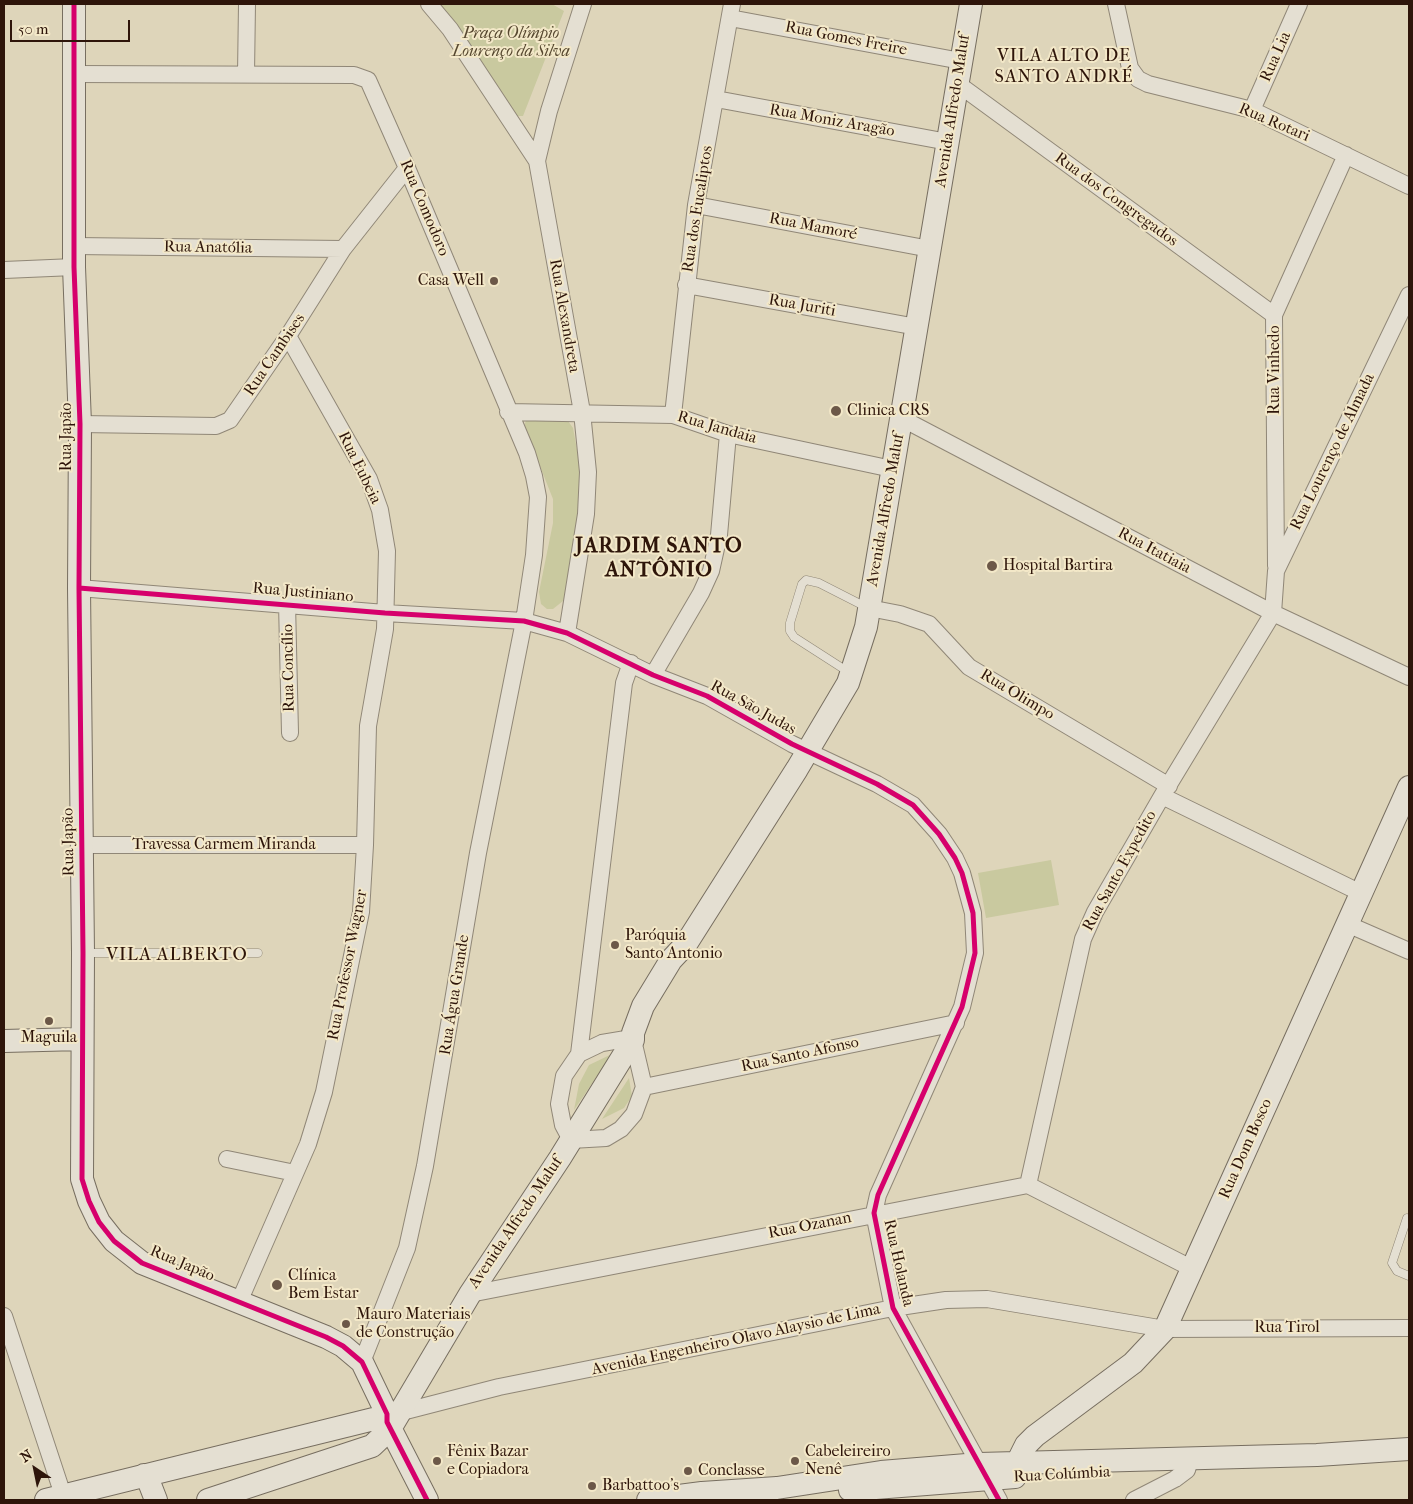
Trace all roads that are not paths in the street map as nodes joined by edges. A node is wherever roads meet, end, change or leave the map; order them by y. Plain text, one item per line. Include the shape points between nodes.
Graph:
1 (74, 4) edge
2 (247, 4) edge
3 (429, 4) edge
4 (583, 4) edge
5 (971, 4) edge
6 (1116, 4) edge
7 (1299, 4) edge
8 (731, 11) edge
9 (961, 61) junction
10 (74, 74) junction
11 (246, 74) junction
12 (958, 84) junction
13 (716, 99) junction
14 (1252, 110) junction
15 (948, 142) junction
16 (1346, 155) junction
17 (537, 161) junction
18 (408, 168) junction
19 (1409, 186) edge
20 (696, 205) junction
21 (343, 249) junction
22 (930, 249) junction
23 (74, 256) junction
24 (4, 270) edge
25 (686, 285) junction
26 (1409, 295) edge
27 (1274, 315) junction
28 (918, 327) junction
29 (288, 336) junction
30 (508, 412) junction
31 (582, 412) junction
32 (673, 415) junction
33 (901, 418) junction
34 (80, 424) junction
35 (728, 434) junction
36 (892, 470) junction
37 (1276, 571) junction
38 (79, 588) junction
39 (288, 603) junction
40 (869, 608) junction
41 (385, 613) junction
42 (1273, 613) junction
43 (524, 621) junction
44 (567, 633) junction
45 (631, 663) junction
46 (851, 674) junction
47 (653, 675) junction
48 (1409, 677) edge
49 (290, 733) dead end
50 (807, 752) junction
51 (1409, 787) edge
52 (1165, 790) junction
53 (82, 845) junction
54 (366, 845) junction
55 (1361, 893) junction
56 (1347, 924) junction
57 (1409, 951) edge
58 (83, 953) junction
59 (258, 953) dead end
60 (956, 1023) junction
61 (633, 1037) junction
62 (81, 1039) junction
63 (4, 1041) edge
64 (579, 1054) junction
65 (644, 1087) junction
66 (571, 1140) junction
67 (227, 1159) dead end
68 (295, 1173) junction
69 (1028, 1185) junction
70 (874, 1213) junction
71 (1407, 1218) dead end
72 (1192, 1269) junction
73 (1409, 1276) edge
74 (470, 1294) junction
75 (240, 1302) junction
76 (893, 1308) junction
77 (4, 1316) edge
78 (1409, 1328) edge
79 (1165, 1329) junction
80 (362, 1362) junction
81 (392, 1419) junction
82 (1409, 1449) edge
83 (1018, 1462) junction
84 (1189, 1463) junction
85 (144, 1474) junction
86 (992, 1481) edge
87 (54, 1498) edge
88 (156, 1500) edge
89 (208, 1500) edge
90 (427, 1500) edge
91 (648, 1500) edge
92 (1134, 1500) edge

1 - 10 main road, Rua Japão
2 - 11 street
3 - 17 street via 450,29
4 - 17 street, Rua Alexandreta
5 - 9 main road, Avenida Alfredo Maluf
6 - 14 street, Rua Rotari via 1127,59 1134,76 1148,84
7 - 14 street, Rua Lia
8 - 9 street, Rua Gomes Freire
8 - 13 street, Rua dos Eucaliptos
9 - 12 main road, Avenida Alfredo Maluf
10 - 11 street, Rua Comodoro
10 - 23 main road, Rua Japão
11 - 18 street, Rua Comodoro via 364,77 371,84
12 - 15 main road, Avenida Alfredo Maluf
12 - 27 street, Rua dos Congregados
13 - 15 street, Rua Moniz Aragão
13 - 20 street, Rua dos Eucaliptos
14 - 16 street, Rua Rotari
15 - 22 main road, Avenida Alfredo Maluf
16 - 19 street, Rua Rotari
16 - 27 street, Rua Vinhedo
17 - 31 street, Rua Alexandreta
18 - 21 street, Rua Cambises
18 - 30 street, Rua Comodoro
20 - 22 street, Rua Mamoré
20 - 25 street, Rua dos Eucaliptos
21 - 23 street, Rua Anatólia
21 - 29 street, Rua Cambises
22 - 28 main road, Avenida Alfredo Maluf
23 - 24 street, Rua Anatólia
23 - 34 main road, Rua Japão
25 - 28 street, Rua Juriti
25 - 32 street, Rua dos Eucaliptos
26 - 37 street, Rua Lourenço de Almada
27 - 37 street, Rua Vinhedo
28 - 33 main road, Avenida Alfredo Maluf
29 - 34 street, Rua Cambises via 226,423 216,426
29 - 41 street, Rua Eubeia via 368,479 380,510 387,550
30 - 31 street, Rua Jandaia
30 - 43 street, Rua Comodoro via 527,453 538,498
31 - 32 street, Rua Jandaia
31 - 44 street, Rua Alexandreta via 588,493
32 - 35 street, Rua Jandaia
33 - 36 main road, Avenida Alfredo Maluf
33 - 42 street, Rua Itatiaia
34 - 38 main road, Rua Japão
35 - 36 street, Rua Jandaia
35 - 47 street via 718,535 711,571 702,593
36 - 40 main road, Avenida Alfredo Maluf
37 - 42 street, Rua Lourenço de Almada
38 - 39 street, Rua Justiniano
38 - 53 main road, Rua Japão
39 - 41 street, Rua Justiniano
39 - 49 street, Rua Concílio
40 - 46 main road, Avenida Alfredo Maluf
40 - 46 lane via 819,583 806,580 790,623 794,638
40 - 52 street, Rua Olimpo via 928,624 969,667
41 - 43 street, Rua Justiniano
41 - 54 street, Rua Professor Wagner via 368,726
42 - 48 street, Rua Itatiaia
42 - 52 street, Rua Santo Expedito
43 - 44 street, Rua Justiniano
43 - 80 street, Rua Água Grande via 478,853 444,1061 407,1248
44 - 45 street, Rua São Judas
45 - 47 street, Rua São Judas
45 - 64 street via 624,683
46 - 50 main road, Avenida Alfredo Maluf
47 - 50 street, Rua São Judas via 707,696
50 - 60 street, Rua São Judas via 877,784 913,806 939,834 955,858 966,883 975,933 971,975
50 - 61 main road, Avenida Alfredo Maluf via 686,944 676,972
51 - 55 main road, Rua Dom Bosco
52 - 55 street, Rua Olimpo
52 - 69 street, Rua Santo Expedito via 1095,912 1083,939
53 - 54 street, Travessa Carmem Miranda
53 - 58 main road, Rua Japão
54 - 68 street, Rua Professor Wagner via 361,912 326,1083 313,1131
55 - 56 main road, Rua Dom Bosco
56 - 57 street
56 - 72 main road, Rua Dom Bosco
58 - 59 lane
58 - 62 main road, Rua Japão
60 - 65 street, Rua Santo Afonso
60 - 70 street, Rua Holanda via 878,1195
61 - 64 street via 602,1044
61 - 65 street
61 - 66 main road, Avenida Alfredo Maluf
62 - 63 main road
62 - 75 main road, Rua Japão via 82,1179 99,1222 114,1241 142,1262
64 - 66 street via 564,1076 559,1104 563,1125
65 - 66 street via 634,1114 621,1129 606,1138
66 - 74 main road, Avenida Alfredo Maluf
67 - 68 street
68 - 75 street, Rua Professor Wagner
69 - 70 street, Rua Ozanan
69 - 72 street
70 - 74 street, Rua Ozanan
70 - 76 street, Rua Holanda
71 - 73 lane via 1392,1263 1397,1271
72 - 79 main road, Rua Dom Bosco
74 - 81 main road, Avenida Alfredo Maluf
75 - 80 main road, Rua Japão via 326,1337
76 - 79 street, Avenida Engenheiro Olavo Alaysio de Lima via 946,1300 986,1299
76 - 81 street, Avenida Engenheiro Olavo Alaysio de Lima via 499,1388
76 - 86 street, Rua Holanda
77 - 87 street
78 - 79 street, Rua Tirol
79 - 83 main road, Rua Dom Bosco via 1132,1363 1034,1436
80 - 81 main road, Rua Japão
81 - 85 main road, Avenida Engenheiro Olavo Alaysio de Lima
81 - 89 main road, Avenida Engenheiro Olavo Alaysio de Lima via 372,1446
81 - 90 main road, Rua Japão
82 - 84 main road, Rua Colúmbia
83 - 84 main road, Rua Colúmbia
83 - 86 main road, Rua Colúmbia
84 - 86 main road, Rua Colúmbia
84 - 92 street via 1175,1479
85 - 87 main road, Avenida Engenheiro Olavo Alaysio de Lima
85 - 88 main road
86 - 91 main road, Rua Colúmbia via 881,1472 777,1488 702,1492

